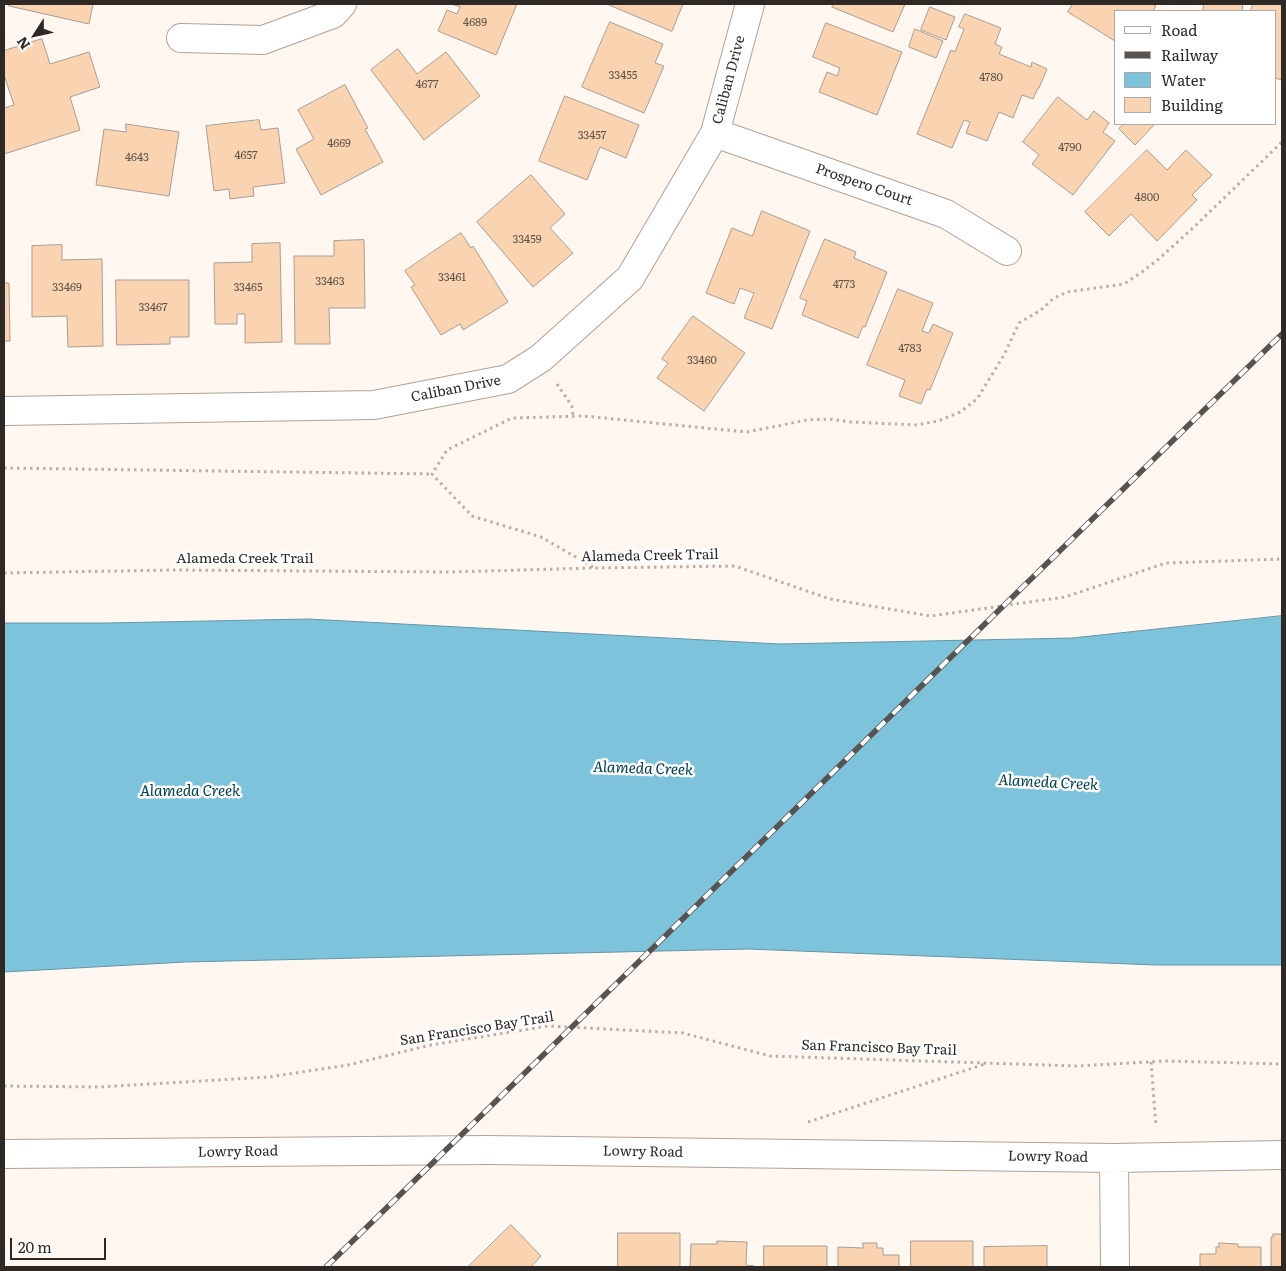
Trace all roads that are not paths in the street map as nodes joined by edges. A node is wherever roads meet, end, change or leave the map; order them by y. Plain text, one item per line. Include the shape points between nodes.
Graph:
1 (342, 4) edge
2 (750, 4) edge
3 (181, 38) dead end
4 (715, 133) junction
5 (1007, 251) dead end
6 (4, 411) edge
7 (4, 1154) edge
8 (1282, 1156) edge
9 (1114, 1158) junction
10 (1115, 1267) edge

1 - 3 street via 333,14 263,40
2 - 4 street, Caliban Drive
4 - 5 street, Prospero Court via 946,214
4 - 6 street, Caliban Drive via 630,278 541,358 508,379 374,405
7 - 9 street, Lowry Road via 487,1150
8 - 9 street, Lowry Road
9 - 10 street

